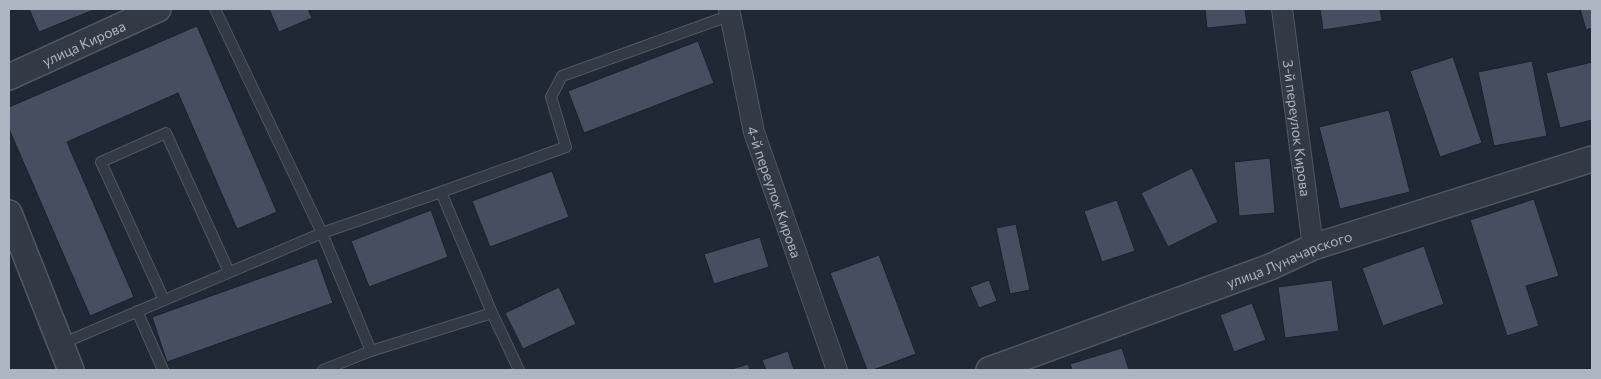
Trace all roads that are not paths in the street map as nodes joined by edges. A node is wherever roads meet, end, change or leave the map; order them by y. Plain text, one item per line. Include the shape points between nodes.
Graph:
1 (158, 9) edge
2 (215, 9) edge
3 (1282, 9) edge
4 (730, 12) edge
5 (9, 77) edge
6 (1592, 159) edge
7 (441, 192) junction
8 (9, 213) edge
9 (322, 233) junction
10 (1313, 247) junction
11 (229, 272) junction
12 (164, 300) junction
13 (138, 311) junction
14 (492, 313) junction
15 (61, 344) junction
16 (371, 351) junction
17 (71, 370) edge
18 (163, 370) edge
19 (323, 370) edge
20 (519, 370) edge
21 (837, 370) edge
22 (989, 370) edge

1 - 5 street, улица Кирова
2 - 9 lane
3 - 10 street, 3-й переулок Кирова
4 - 7 lane via 562,76 551,97 566,146
4 - 21 street, 4-й переулок Кирова via 754,132
6 - 10 street, улица Луначарского
7 - 9 lane
7 - 14 lane
8 - 15 street
9 - 11 lane
9 - 16 lane
10 - 22 street, улица Луначарского via 1270,266
11 - 12 lane
11 - 12 lane via 166,133 102,162
12 - 13 lane
13 - 15 lane
13 - 18 lane
14 - 16 lane
14 - 20 lane
15 - 17 street
16 - 19 lane

